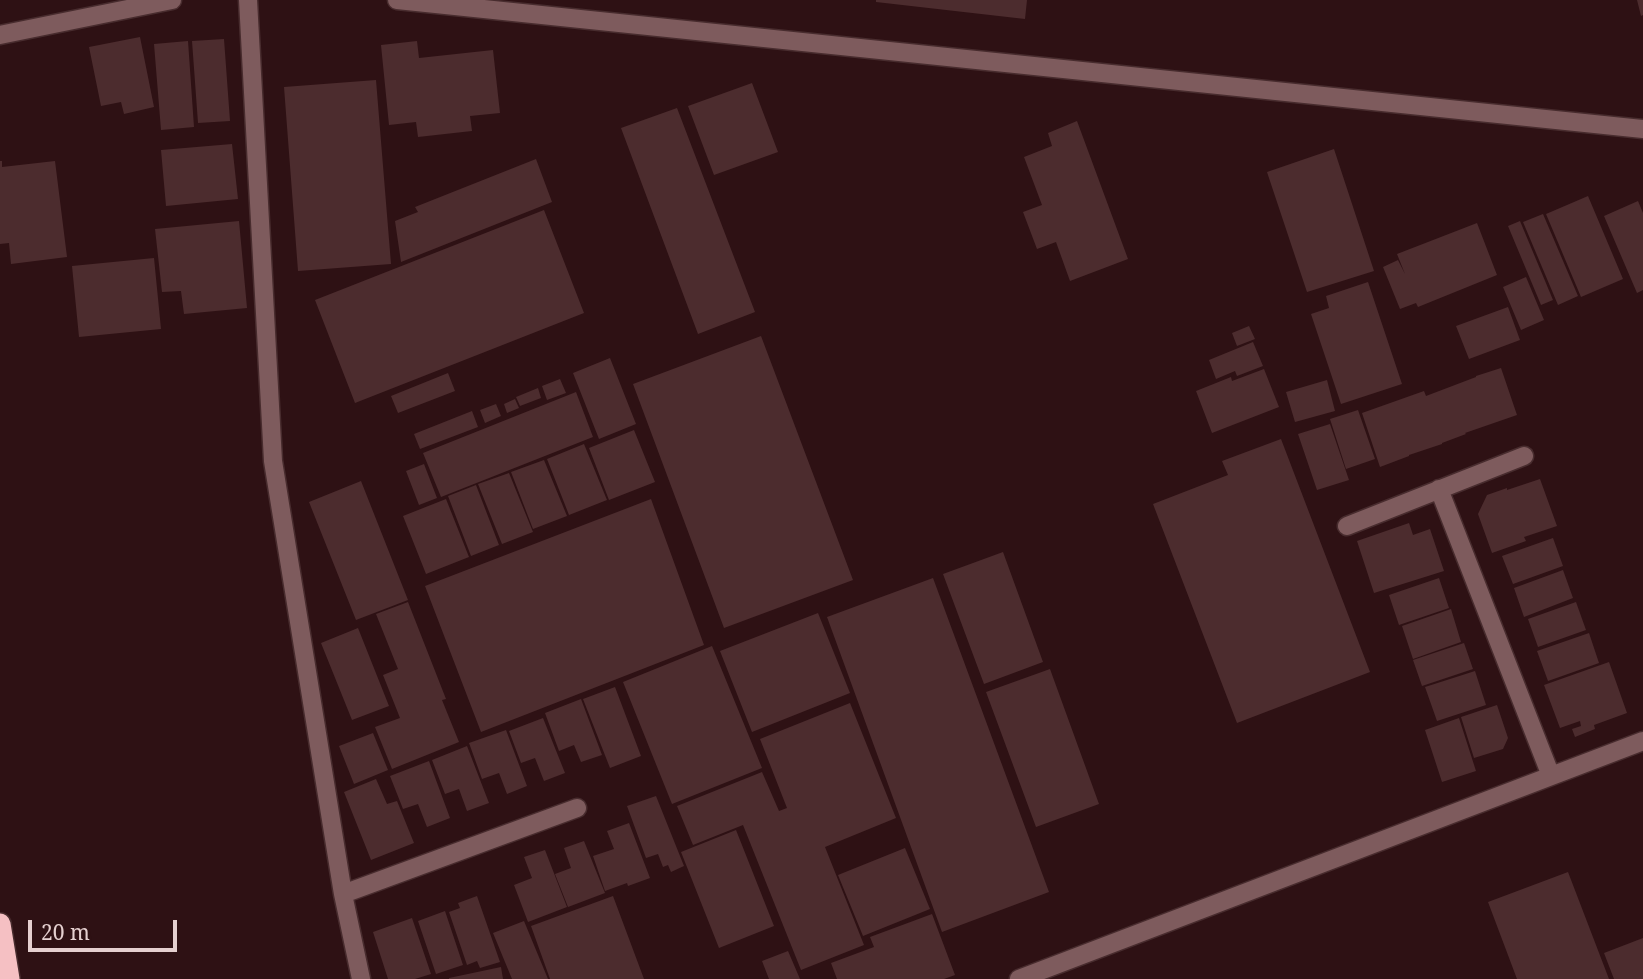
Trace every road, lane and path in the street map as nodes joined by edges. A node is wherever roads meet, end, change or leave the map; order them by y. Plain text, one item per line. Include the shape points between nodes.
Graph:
1 (172, 0) edge
2 (248, 0) edge
3 (397, 0) edge
4 (0, 35) edge
5 (1643, 129) edge
6 (1524, 456) dead end
7 (1438, 489) junction
8 (1348, 526) dead end
9 (1643, 741) edge
10 (1551, 776) junction
11 (577, 808) dead end
12 (343, 894) junction
13 (0, 924) edge
14 (9, 979) edge
15 (361, 979) edge
16 (1019, 979) edge

1 - 4 street
2 - 12 street via 273,461
3 - 5 street
6 - 7 street
7 - 8 street
7 - 10 street
9 - 10 street
10 - 16 street
11 - 12 street
12 - 15 street
13 - 14 highway

